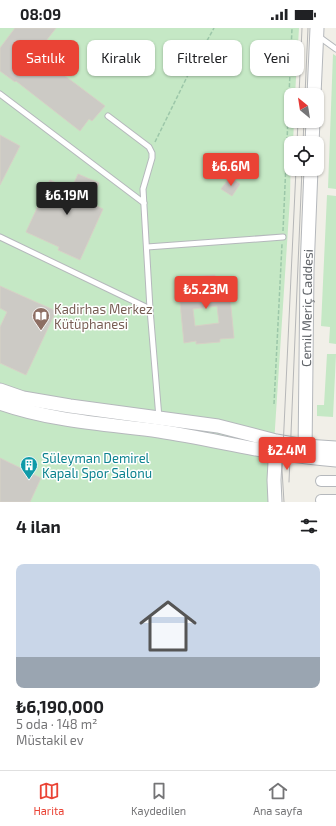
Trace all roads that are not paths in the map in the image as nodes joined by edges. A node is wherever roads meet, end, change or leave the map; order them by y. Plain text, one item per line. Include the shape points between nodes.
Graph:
1 (317, 32) edge
2 (336, 49) edge
3 (314, 88) edge
4 (0, 94) edge
5 (108, 116) dead end
6 (311, 176) edge
7 (144, 203) junction
8 (0, 237) edge
9 (283, 237) road end
10 (147, 247) junction
11 (150, 309) junction
12 (0, 390) edge
13 (0, 403) edge
14 (159, 419) junction
15 (275, 447) junction
16 (336, 448) edge
17 (305, 452) junction
18 (336, 460) edge
19 (321, 481) dead end
20 (336, 481) edge
21 (321, 500) dead end
22 (336, 500) edge
23 (275, 502) edge

1 - 2 lane
1 - 3 street
4 - 7 lane
5 - 7 lane via 151,150 152,158 144,189
6 - 17 street, Cemil Meriç Caddesi
7 - 10 lane
8 - 11 lane
9 - 10 lane
10 - 11 lane
11 - 14 lane
12 - 14 street via 23,398
13 - 15 street via 20,410 68,419
14 - 15 street via 218,426
15 - 17 street
15 - 23 street
16 - 17 street
17 - 18 street
19 - 20 street
21 - 22 street

